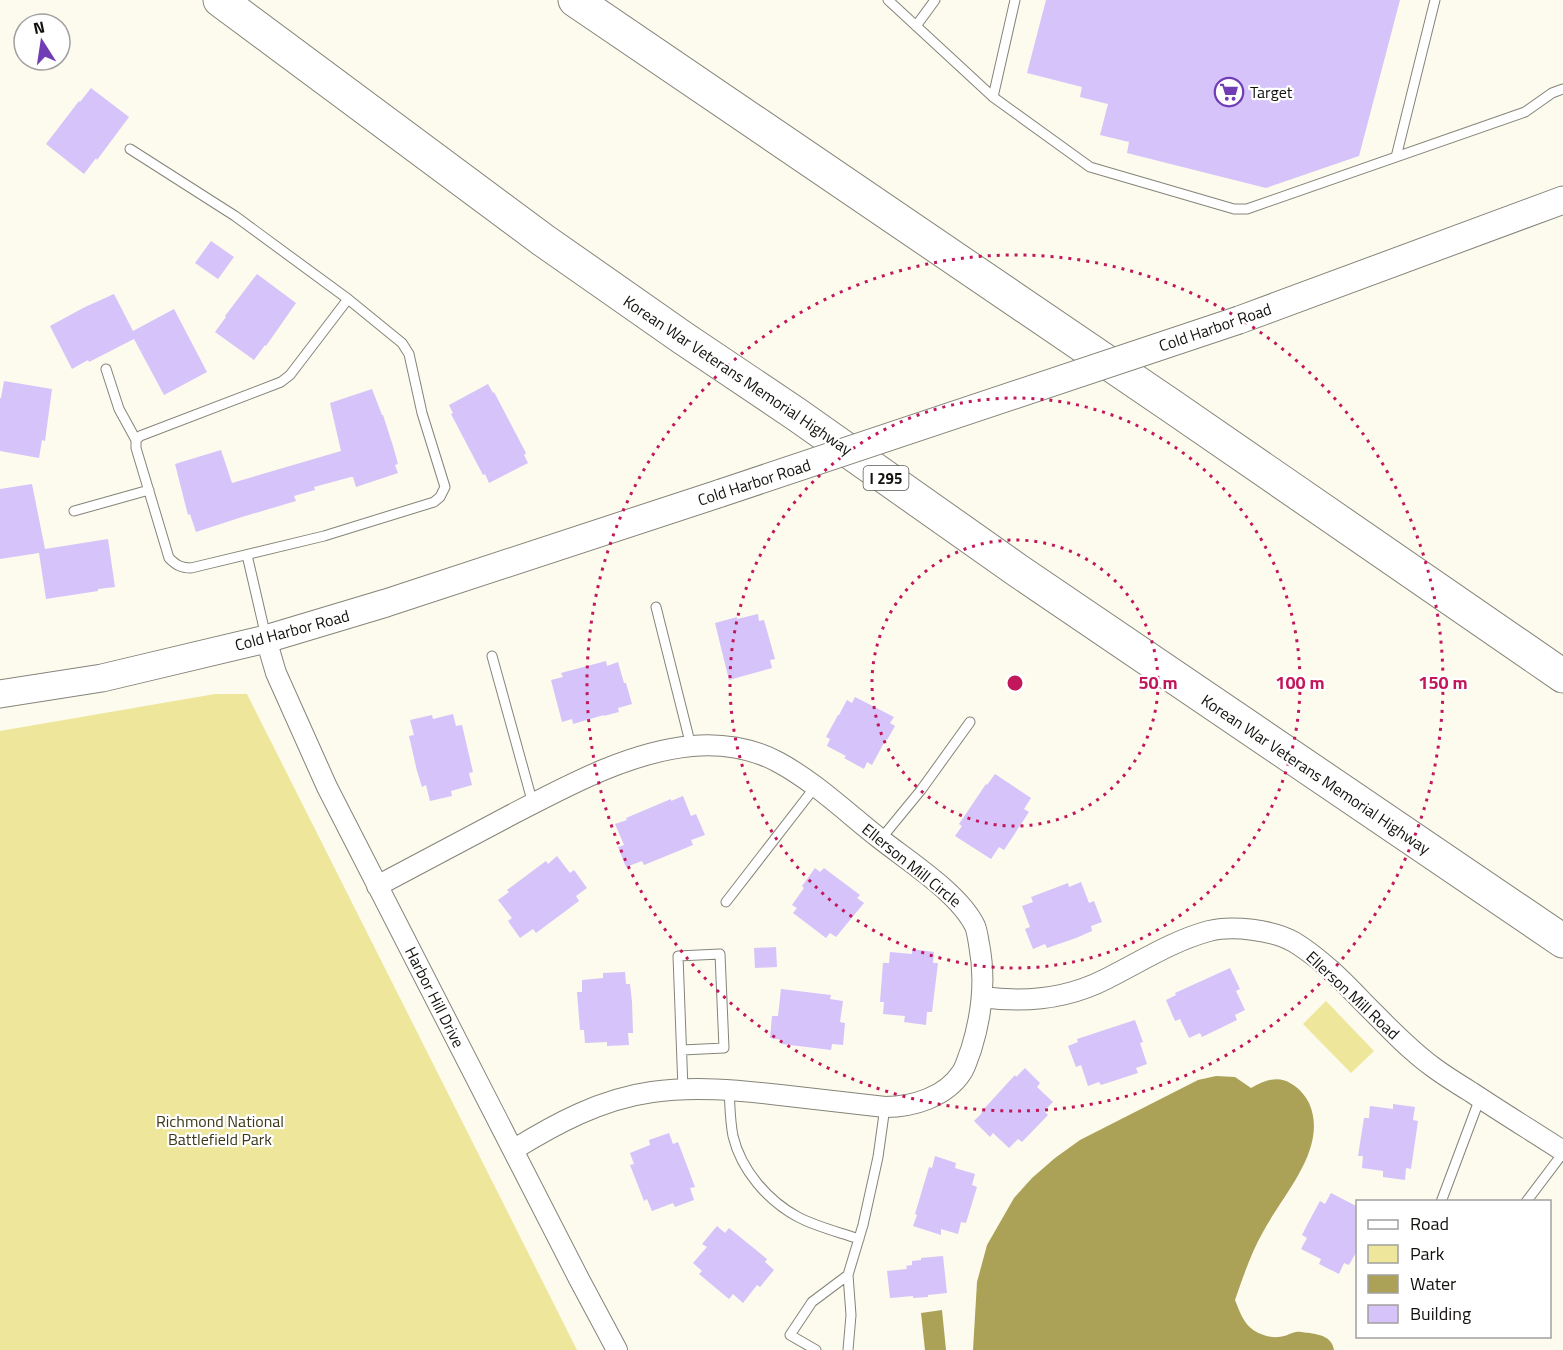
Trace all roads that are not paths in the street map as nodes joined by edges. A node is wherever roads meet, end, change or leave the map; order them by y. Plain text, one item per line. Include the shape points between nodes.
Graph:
1 (220, 0) edge
2 (575, 0) edge
3 (888, 0) edge
4 (935, 0) edge
5 (1015, 0) edge
6 (1435, 0) edge
7 (916, 26) junction
8 (1563, 89) edge
9 (993, 97) junction
10 (130, 149) dead end
11 (1396, 157) junction
12 (1563, 200) edge
13 (348, 299) junction
14 (106, 369) dead end
15 (136, 440) junction
16 (148, 490) junction
17 (74, 511) dead end
18 (247, 555) junction
19 (656, 607) dead end
20 (266, 639) junction
21 (492, 656) dead end
22 (1563, 676) edge
23 (0, 694) edge
24 (970, 722) dead end
25 (691, 746) junction
26 (815, 786) junction
27 (533, 804) junction
28 (880, 840) junction
29 (377, 886) junction
30 (726, 902) dead end
31 (1563, 941) edge
32 (982, 997) junction
33 (682, 1050) junction
34 (683, 1089) junction
35 (729, 1090) junction
36 (1480, 1098) junction
37 (885, 1107) junction
38 (513, 1150) junction
39 (1563, 1152) edge
40 (1442, 1200) edge
41 (1527, 1200) edge
42 (859, 1239) junction
43 (848, 1275) junction
44 (616, 1350) edge
45 (816, 1350) edge
46 (848, 1350) edge

1 - 31 highway, Korean War Veterans Memorial Highway / I 295 via 655,319
2 - 22 highway
3 - 7 lane
4 - 7 lane
5 - 9 lane
6 - 11 lane
7 - 9 lane
8 - 11 lane via 1525,112
9 - 11 lane via 1090,166 1234,209 1247,209
10 - 13 lane via 235,216
12 - 20 main road, Cold Harbor Road, bridge via 1239,320 386,603
13 - 15 lane via 281,382
13 - 18 lane via 402,343 409,354 445,488 434,502
14 - 15 lane via 119,409
15 - 16 lane
16 - 17 lane
16 - 18 lane via 169,558 176,565 191,568
18 - 20 lane
19 - 25 lane
20 - 23 main road, Cold Harbor Road via 102,678
20 - 29 street, Harbor Hill Drive via 276,673 327,788
21 - 27 lane
24 - 28 lane
25 - 26 street, Ellerson Mill Circle via 715,744 750,751 777,762
25 - 27 street, Ellerson Mill Circle via 603,769
26 - 28 street, Ellerson Mill Circle
26 - 30 lane
27 - 29 street, Ellerson Mill Circle
28 - 32 street, Ellerson Mill Circle via 964,907 976,928 983,971
29 - 38 street, Harbor Hill Drive
32 - 36 street, Ellerson Mill Road via 1051,998 1105,980 1146,957 1211,930 1258,931 1293,942 1323,963 1433,1067
32 - 37 street, Ellerson Mill Circle via 977,1029 963,1072 946,1090 931,1098
33 - 33 lane via 678,956 720,954 724,1048
33 - 34 lane
34 - 35 street, Ellerson Mill Circle
34 - 38 street, Ellerson Mill Circle via 650,1092 588,1110
35 - 37 street, Ellerson Mill Circle
35 - 42 lane via 734,1138 742,1161 767,1195 798,1217
36 - 39 street, Ellerson Mill Road
36 - 40 lane
37 - 42 lane
38 - 44 street, Harbor Hill Drive
39 - 41 lane
42 - 43 lane
43 - 45 lane via 813,1302 790,1335
43 - 46 lane

